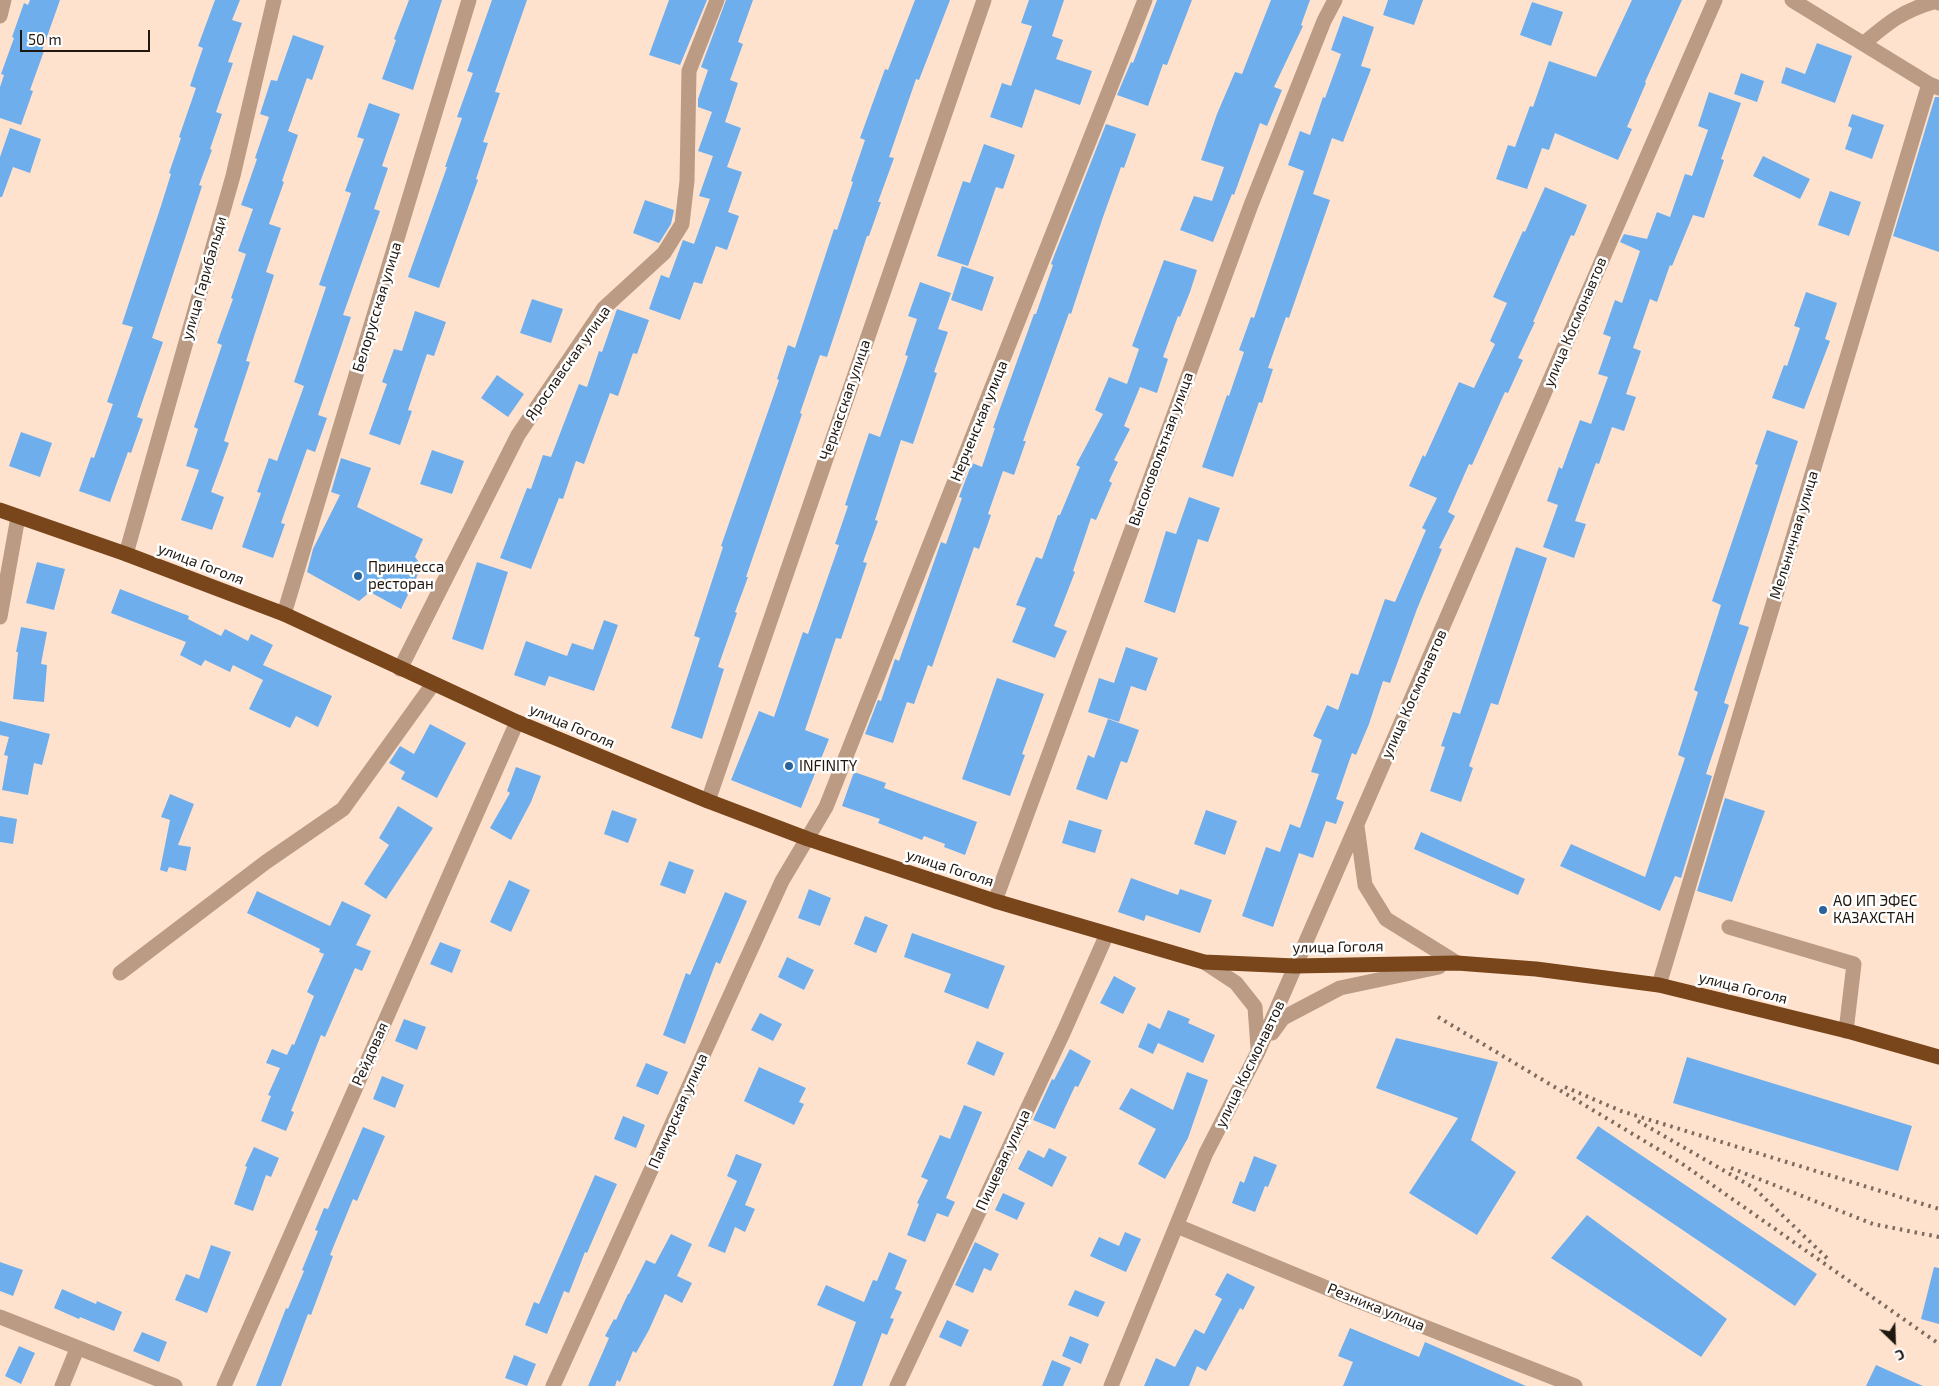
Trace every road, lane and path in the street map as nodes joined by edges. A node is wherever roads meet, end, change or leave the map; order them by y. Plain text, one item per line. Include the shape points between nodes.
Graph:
1 (4, 0) edge
2 (274, 0) edge
3 (469, 0) edge
4 (716, 0) edge
5 (984, 0) edge
6 (1145, 0) edge
7 (1335, 0) edge
8 (1715, 0) edge
9 (1792, 0) edge
10 (1936, 2) edge
11 (0, 16) edge
12 (1863, 44) junction
13 (1934, 86) edge
14 (0, 510) edge
15 (18, 516) junction
16 (126, 554) junction
17 (284, 614) junction
18 (0, 617) edge
19 (400, 669) junction
20 (433, 684) junction
21 (516, 722) junction
22 (708, 801) junction
23 (1357, 825) junction
24 (808, 839) junction
25 (995, 901) junction
26 (1729, 927) dead end
27 (1107, 934) junction
28 (1204, 962) junction
29 (1458, 963) junction
30 (1295, 966) junction
31 (120, 973) dead end
32 (1660, 985) junction
33 (1846, 1031) junction
34 (1258, 1052) junction
35 (1939, 1057) edge
36 (1177, 1226) junction
37 (0, 1317) edge
38 (77, 1348) junction
39 (62, 1386) edge
40 (175, 1386) edge
41 (224, 1386) edge
42 (553, 1386) edge
43 (897, 1386) edge
44 (1112, 1386) edge
45 (1575, 1386) edge

1 - 11 street
2 - 16 street, улица Гарибальди via 232,176
3 - 17 street, Белорусская улица
4 - 19 street, Ярославская улица via 689,71 687,181 682,224 664,253 604,308 518,435
5 - 22 street, Черкасская улица
6 - 24 street, Нерченская улица via 826,807
7 - 25 street, Высоковольтная улица via 1251,205
8 - 23 street, улица Космонавтов
9 - 12 street
10 - 12 street via 1893,18
12 - 13 street
13 - 32 street, Мельничная улица
14 - 15 highway, улица Гоголя
15 - 16 highway, улица Гоголя
15 - 18 street
16 - 17 highway, улица Гоголя
17 - 19 highway, улица Гоголя
19 - 20 highway, улица Гоголя
20 - 21 highway, улица Гоголя
20 - 31 street via 343,809 266,862
21 - 22 highway, улица Гоголя
21 - 41 street, Рейдовая
22 - 24 highway, улица Гоголя
23 - 29 street via 1365,885 1386,919
23 - 30 street, улица Космонавтов
24 - 25 highway, улица Гоголя
24 - 42 street, Памирская улица via 782,881
25 - 27 highway, улица Гоголя
26 - 33 street via 1854,964
27 - 28 highway, улица Гоголя
27 - 43 street, Пищевая улица
28 - 30 highway, улица Гоголя
28 - 34 street via 1236,983 1255,1007
29 - 30 highway, улица Гоголя
29 - 32 highway, улица Гоголя
29 - 34 street via 1340,988 1283,1018
30 - 34 street, улица Космонавтов
32 - 33 highway, улица Гоголя
33 - 35 highway, улица Гоголя
34 - 36 street, улица Космонавтов via 1206,1152
36 - 44 street, улица Космонавтов
36 - 45 street, Резника улица
37 - 38 street
38 - 39 street
38 - 40 street

